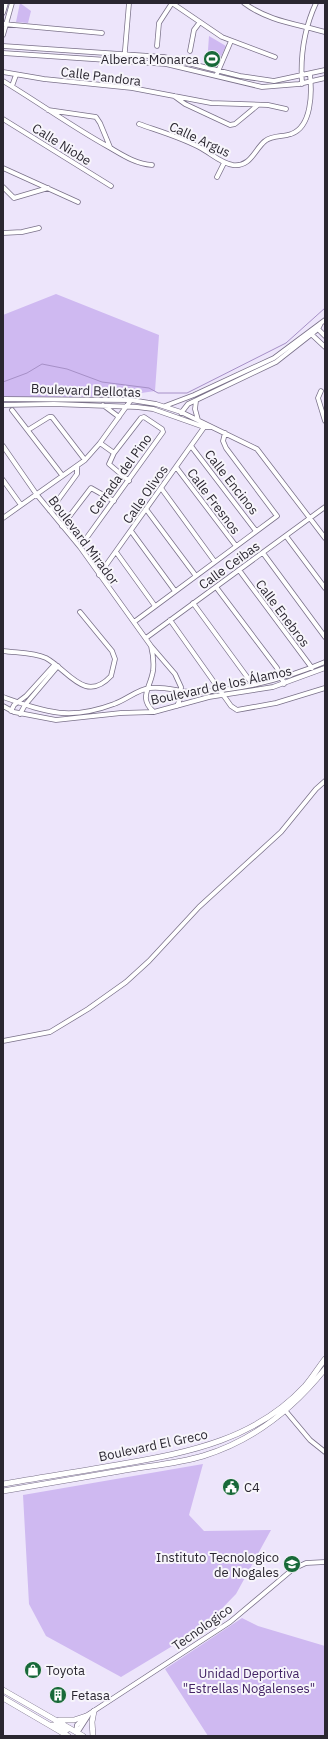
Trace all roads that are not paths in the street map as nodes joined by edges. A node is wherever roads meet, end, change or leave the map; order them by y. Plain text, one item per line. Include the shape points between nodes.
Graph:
1 (6, 3) edge
2 (12, 3) edge
3 (129, 3) edge
4 (172, 3) edge
5 (244, 3) edge
6 (316, 3) edge
7 (3, 14) edge
8 (200, 22) junction
9 (4, 24) edge
10 (308, 27) junction
11 (325, 32) edge
12 (102, 33) dead end
13 (3, 35) edge
14 (231, 41) junction
15 (3, 46) edge
16 (156, 46) dead end
17 (190, 51) dead end
18 (3, 53) edge
19 (124, 55) junction
20 (275, 57) dead end
21 (124, 62) junction
22 (219, 69) junction
23 (325, 70) edge
24 (3, 72) edge
25 (310, 74) junction
26 (16, 75) junction
27 (216, 76) junction
28 (302, 76) junction
29 (325, 78) edge
30 (3, 81) edge
31 (311, 82) junction
32 (302, 84) junction
33 (12, 86) junction
34 (174, 96) junction
35 (258, 105) junction
36 (286, 109) dead end
37 (46, 110) junction
38 (3, 119) edge
39 (139, 124) dead end
40 (110, 148) junction
41 (224, 163) junction
42 (152, 165) dead end
43 (3, 168) edge
44 (217, 177) dead end
45 (111, 186) dead end
46 (3, 187) edge
47 (48, 188) junction
48 (78, 202) dead end
49 (39, 228) dead end
50 (3, 233) edge
51 (323, 321) edge
52 (316, 327) junction
53 (310, 333) junction
54 (325, 336) edge
55 (325, 347) edge
56 (266, 364) junction
57 (321, 391) dead end
58 (53, 398) junction
59 (4, 399) edge
60 (131, 400) junction
61 (196, 401) junction
62 (9, 404) junction
63 (53, 404) junction
64 (3, 405) edge
65 (103, 405) junction
66 (127, 406) junction
67 (165, 406) junction
68 (12, 410) dead end
69 (181, 412) junction
70 (118, 417) junction
71 (179, 418) junction
72 (198, 420) junction
73 (325, 421) edge
74 (205, 426) junction
75 (28, 430) junction
76 (226, 433) junction
77 (100, 443) junction
78 (3, 446) edge
79 (191, 446) junction
80 (114, 453) junction
81 (85, 460) junction
82 (77, 466) junction
83 (176, 467) junction
84 (62, 475) junction
85 (3, 480) edge
86 (129, 481) junction
87 (161, 488) junction
88 (37, 495) junction
89 (114, 501) junction
90 (21, 505) junction
91 (325, 507) edge
92 (146, 509) junction
93 (50, 511) junction
94 (3, 518) edge
95 (310, 518) junction
96 (62, 526) junction
97 (131, 530) junction
98 (256, 531) junction
99 (286, 536) junction
100 (325, 538) edge
101 (236, 546) junction
102 (80, 547) junction
103 (116, 552) junction
104 (263, 553) junction
105 (215, 562) junction
106 (239, 570) junction
107 (99, 575) junction
108 (196, 576) junction
109 (216, 587) junction
110 (325, 588) edge
111 (175, 591) junction
112 (193, 603) junction
113 (155, 606) junction
114 (80, 612) dead end
115 (170, 620) junction
116 (134, 622) junction
117 (325, 637) edge
118 (146, 638) junction
119 (151, 646) junction
120 (3, 651) edge
121 (325, 662) edge
122 (56, 665) junction
123 (312, 668) junction
124 (325, 668) edge
125 (282, 678) junction
126 (38, 683) junction
127 (284, 684) junction
128 (253, 685) junction
129 (42, 686) junction
130 (148, 688) junction
131 (325, 688) edge
132 (221, 689) junction
133 (182, 690) junction
134 (225, 695) junction
135 (3, 697) edge
136 (18, 702) junction
137 (25, 705) junction
138 (3, 706) edge
139 (177, 706) junction
140 (11, 711) junction
141 (154, 712) junction
142 (20, 714) junction
143 (325, 781) edge
144 (3, 1041) edge
145 (325, 1359) edge
146 (325, 1369) edge
147 (283, 1409) junction
148 (325, 1452) edge
149 (72, 1472) junction
150 (73, 1479) junction
151 (3, 1484) edge
152 (3, 1491) edge
153 (325, 1562) edge
154 (3, 1690) edge
155 (3, 1698) edge
156 (90, 1713) junction
157 (58, 1720) junction
158 (51, 1725) junction
159 (78, 1734) edge
160 (68, 1736) edge
161 (83, 1736) edge
162 (93, 1736) edge

1 - 7 street
2 - 9 street
3 - 19 street
4 - 8 street
4 - 16 street via 159,23
5 - 10 street via 272,19
6 - 10 street
8 - 14 street
8 - 17 street via 194,30
9 - 12 street
9 - 13 street
10 - 11 street
10 - 28 street via 301,56
14 - 20 street
14 - 22 street
15 - 19 street
18 - 21 street
19 - 21 street
19 - 22 street via 176,59
21 - 27 street via 166,64
22 - 27 street
22 - 28 street via 240,76 268,80
23 - 25 street
24 - 26 street, Calle Pandora
25 - 28 street
25 - 31 street
26 - 33 street
26 - 34 street, Calle Pandora via 132,88
27 - 32 street via 262,87
28 - 32 street
29 - 31 street
30 - 33 street
31 - 32 street
31 - 41 street, Calle Argus via 308,110 301,127 290,135 267,139 246,163 236,166
33 - 37 street
34 - 35 street, Calle Pandora via 211,103
34 - 35 street via 185,104 230,125 235,124
35 - 36 street, Calle Pandora
37 - 40 street
37 - 40 street via 96,117
38 - 45 street, Calle Niobe
39 - 41 street, Calle Argus via 186,141
40 - 42 street via 137,162
41 - 44 street
43 - 47 street
46 - 47 street via 14,198
47 - 48 street
49 - 50 street
51 - 52 street
52 - 53 street
52 - 54 street
53 - 55 street
53 - 56 street
56 - 61 street
56 - 67 street
57 - 73 street via 318,398
58 - 59 street, Boulevard Bellotas
58 - 60 street, Boulevard Bellotas
58 - 63 street
59 - 62 street
60 - 66 street
60 - 67 street, Boulevard Bellotas
61 - 69 street
61 - 72 street
62 - 63 street, Boulevard Bellotas
62 - 64 street, Boulevard Bellotas
63 - 65 street, Boulevard Bellotas
65 - 66 street, Boulevard Bellotas
65 - 70 street
66 - 70 street
66 - 71 street, Boulevard Bellotas via 154,409
67 - 69 street, Boulevard Bellotas
68 - 75 street
69 - 71 street
69 - 72 street, Boulevard Bellotas
70 - 77 street
71 - 74 street, Boulevard Bellotas
72 - 74 street, Boulevard Bellotas
74 - 76 street, Boulevard Bellotas
74 - 79 street, Calle Olivos
75 - 81 street via 52,417
75 - 84 street
76 - 95 street, Boulevard Bellotas via 260,452
76 - 98 street via 226,448 277,516
77 - 80 street, Cerrada del Pino
77 - 81 street
78 - 88 street, Boulevard Mirador
79 - 83 street, Calle Olivos
79 - 98 street, Calle Encinos
80 - 86 street, Cerrada del Pino via 109,464
80 - 86 street, Cerrada del Pino via 144,417 163,430
81 - 82 street
82 - 84 street
82 - 93 street via 77,474
83 - 87 street, Calle Olivos
83 - 101 street, Calle Fresnos
84 - 88 street
85 - 90 street
86 - 89 street, Cerrada del Pino
87 - 92 street, Calle Olivos
87 - 105 street
88 - 90 street
88 - 93 street, Boulevard Mirador
89 - 96 street via 91,488
89 - 102 street, Cerrada del Pino
90 - 94 street
91 - 95 street, Calle Ceibas
92 - 97 street, Calle Olivos
92 - 108 street
93 - 96 street, Boulevard Mirador
95 - 99 street, Calle Ceibas
95 - 100 street, Boulevard Bellotas
96 - 102 street, Boulevard Mirador
97 - 103 street, Calle Olivos
97 - 111 street
98 - 101 street
99 - 104 street, Calle Ceibas
99 - 110 street
101 - 105 street
102 - 107 street, Boulevard Mirador
103 - 107 street, Calle Olivos
103 - 113 street
104 - 106 street, Calle Ceibas
104 - 117 street
105 - 108 street
106 - 109 street, Calle Ceibas
106 - 123 street, Calle Enebros
107 - 116 street, Boulevard Mirador
108 - 111 street
109 - 112 street, Calle Ceibas
109 - 125 street
111 - 113 street
112 - 115 street, Calle Ceibas
112 - 128 street
113 - 116 street
114 - 122 street via 112,651 115,659 111,676 100,685 86,686 76,682
115 - 118 street, Calle Ceibas
115 - 132 street
116 - 118 street, Boulevard Mirador
118 - 119 street, Boulevard Mirador
119 - 130 street, Boulevard Mirador via 153,668
119 - 133 street, Boulevard Mirador via 175,674
120 - 122 street via 35,655
121 - 123 street, Boulevard de los Álamos
122 - 126 street
122 - 129 street
123 - 125 street, Boulevard de los Álamos
124 - 127 street, Boulevard de los Álamos
125 - 127 street
125 - 128 street, Boulevard de los Álamos
126 - 129 street
126 - 136 street
127 - 134 street, Boulevard de los Álamos
128 - 132 street, Boulevard de los Álamos
129 - 137 street
130 - 133 street, Boulevard de los Álamos
130 - 137 street, Boulevard de los Álamos via 124,700 89,712 60,714
130 - 141 street, Boulevard Mirador via 146,703
131 - 134 street via 297,698 242,710 234,708
132 - 133 street, Boulevard de los Álamos via 197,692
132 - 134 street
133 - 139 street
134 - 139 street, Boulevard de los Álamos
135 - 136 street, Boulevard de los Álamos
136 - 137 street, Boulevard de los Álamos
136 - 140 street
137 - 142 street
138 - 140 street, Boulevard de los Álamos
139 - 141 street, Boulevard de los Álamos
140 - 142 street, Boulevard de los Álamos
141 - 142 street, Boulevard de los Álamos via 121,712 56,720
143 - 144 street via 281,832 199,907 126,982 50,1032
145 - 147 main road, Boulevard El Greco via 306,1385
146 - 147 main road, Boulevard El Greco via 307,1391
147 - 148 street via 310,1440
147 - 149 main road, Boulevard El Greco via 214,1444 180,1454
147 - 150 main road, Boulevard El Greco via 248,1436 203,1456
149 - 150 main road
149 - 151 main road, Boulevard El Greco
150 - 152 main road, Boulevard El Greco
153 - 156 street, Tecnologico via 306,1563 293,1569 230,1622
154 - 157 main road
155 - 158 main road
156 - 157 main road via 74,1720
156 - 159 street, Tecnologico
156 - 162 main road
157 - 159 main road
158 - 159 main road
158 - 160 main road
159 - 161 main road

